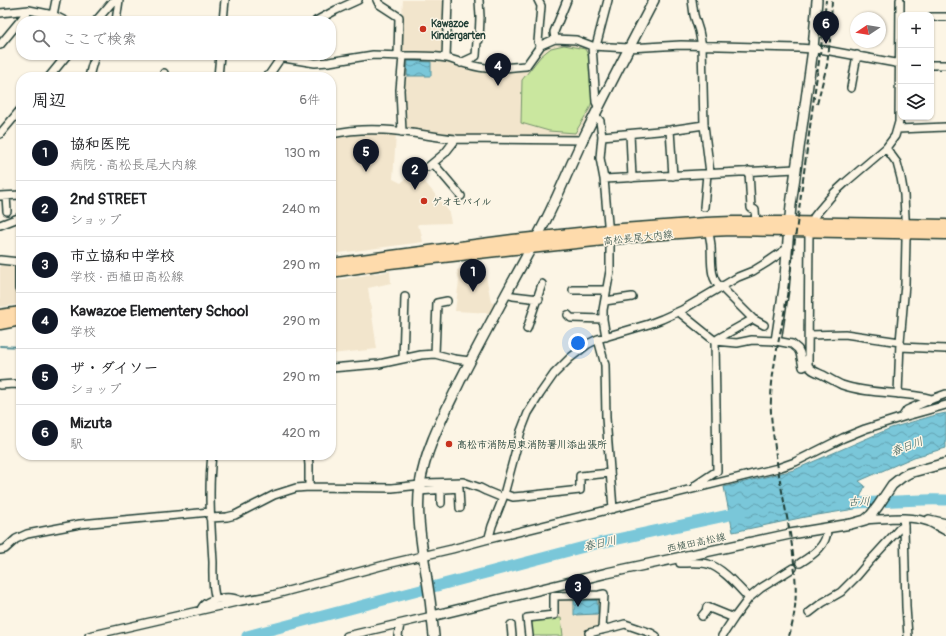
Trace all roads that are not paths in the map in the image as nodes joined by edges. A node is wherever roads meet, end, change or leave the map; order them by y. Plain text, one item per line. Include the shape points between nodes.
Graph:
1 (56, 0) edge
2 (114, 0) edge
3 (119, 0) edge
4 (225, 0) edge
5 (358, 0) edge
6 (377, 0) edge
7 (448, 0) edge
8 (479, 0) edge
9 (538, 0) edge
10 (567, 0) edge
11 (608, 0) edge
12 (692, 0) edge
13 (817, 0) edge
14 (900, 0) edge
15 (654, 1) edge
16 (29, 10) junction
17 (900, 12) edge
18 (0, 13) edge
19 (53, 15) joint
20 (24, 16) edge
21 (100, 16) edge
22 (116, 16) edge
23 (223, 16) edge
24 (325, 16) edge
25 (934, 17) edge
26 (946, 17) edge
27 (16, 26) edge
28 (555, 39) junction
29 (0, 45) edge
30 (541, 45) junction
31 (594, 46) junction
32 (702, 46) junction
33 (629, 48) junction
34 (812, 49) junction
35 (857, 55) junction
36 (401, 56) junction
37 (446, 58) junction
38 (63, 60) edge
39 (94, 60) edge
40 (220, 60) edge
41 (278, 60) edge
42 (296, 60) edge
43 (461, 63) junction
44 (898, 64) edge
45 (934, 65) edge
46 (946, 65) edge
47 (52, 72) edge
48 (90, 72) edge
49 (218, 72) edge
50 (271, 72) edge
51 (900, 84) edge
52 (851, 88) dead end
53 (597, 111) junction
54 (16, 115) edge
55 (704, 125) junction
56 (946, 128) edge
57 (898, 129) junction
58 (670, 130) junction
59 (402, 132) junction
60 (336, 133) edge
61 (0, 134) edge
62 (630, 134) junction
63 (602, 136) junction
64 (456, 139) junction
65 (583, 140) junction
66 (886, 148) junction
67 (796, 169) junction
68 (749, 171) junction
69 (709, 173) junction
70 (673, 176) junction
71 (632, 178) junction
72 (604, 179) junction
73 (16, 195) edge
74 (3, 196) edge
75 (461, 196) dead end
76 (704, 207) dead end
77 (7, 211) dead end
78 (16, 219) edge
79 (756, 222) junction
80 (0, 224) edge
81 (946, 225) edge
82 (789, 226) junction
83 (811, 227) junction
84 (905, 229) junction
85 (709, 231) junction
86 (946, 234) edge
87 (608, 235) junction
88 (537, 237) junction
89 (530, 248) junction
90 (788, 248) junction
91 (0, 260) edge
92 (16, 262) edge
93 (336, 263) edge
94 (336, 271) edge
95 (542, 284) dead end
96 (721, 287) junction
97 (573, 290) dead end
98 (606, 290) junction
99 (506, 294) junction
100 (405, 297) dead end
101 (632, 297) dead end
102 (539, 299) junction
103 (447, 301) dead end
104 (605, 301) junction
105 (679, 312) junction
106 (16, 313) edge
107 (0, 315) edge
108 (568, 315) dead end
109 (603, 319) junction
110 (753, 319) junction
111 (16, 321) edge
112 (0, 324) edge
113 (764, 325) dead end
114 (527, 328) dead end
115 (809, 335) junction
116 (606, 336) junction
117 (598, 339) junction
118 (715, 341) junction
119 (776, 341) junction
120 (900, 345) junction
121 (946, 349) edge
122 (435, 354) junction
123 (403, 359) junction
124 (470, 361) junction
125 (808, 365) junction
126 (336, 368) edge
127 (16, 384) edge
128 (0, 385) edge
129 (898, 394) junction
130 (946, 394) edge
131 (932, 399) junction
132 (946, 405) edge
133 (903, 417) junction
134 (212, 460) edge
135 (308, 460) edge
136 (946, 463) edge
137 (610, 473) junction
138 (309, 487) junction
139 (420, 488) junction
140 (441, 489) junction
141 (694, 489) junction
142 (504, 496) junction
143 (441, 503) dead end
144 (460, 508) dead end
145 (612, 509) junction
146 (210, 515) junction
147 (868, 517) junction
148 (903, 518) junction
149 (912, 519) junction
150 (946, 523) edge
151 (904, 526) junction
152 (827, 528) junction
153 (946, 531) edge
154 (485, 540) junction
155 (0, 550) edge
156 (423, 557) junction
157 (678, 557) junction
158 (800, 563) dead end
159 (793, 568) dead end
160 (551, 586) junction
161 (554, 596) junction
162 (750, 598) junction
163 (216, 599) junction
164 (240, 601) junction
165 (201, 610) junction
166 (432, 612) junction
167 (809, 613) dead end
168 (702, 616) dead end
169 (734, 618) junction
170 (400, 624) junction
171 (511, 625) dead end
172 (602, 630) junction
173 (89, 636) edge
174 (347, 636) edge
175 (398, 636) edge
176 (434, 636) edge
177 (512, 636) edge
178 (529, 636) edge
179 (590, 636) edge
180 (656, 636) edge
181 (722, 636) edge
182 (908, 636) edge

1 - 19 street
2 - 21 street
3 - 22 street
4 - 23 street
5 - 24 street
6 - 36 street via 399,17
7 - 37 street
8 - 43 street via 479,40 476,56
9 - 30 street via 541,6 538,42
10 - 28 street via 554,32
11 - 31 street
12 - 32 street
13 - 34 street
14 - 17 street
15 - 33 street
16 - 18 street
16 - 19 street
16 - 20 street
25 - 26 street
27 - 29 street
28 - 30 street
28 - 31 street via 576,40
30 - 43 street via 526,66 487,68
31 - 33 street
31 - 53 street
32 - 33 street
32 - 34 street
32 - 55 street
33 - 53 street
34 - 35 street
34 - 67 street
35 - 44 street
35 - 52 street
36 - 37 street
36 - 42 street via 373,55 315,63
36 - 59 street
37 - 43 street
38 - 47 street
39 - 48 street
40 - 49 street
41 - 50 street
45 - 46 street
51 - 57 street
53 - 63 street
53 - 65 street
54 - 61 street
55 - 58 street
55 - 69 street
56 - 57 street
57 - 66 street
58 - 62 street
58 - 70 street
59 - 60 street via 357,130
59 - 64 street
62 - 63 street
62 - 71 street
63 - 72 street via 600,158
64 - 65 street
64 - 75 street via 431,165
65 - 88 street
66 - 83 street via 834,194 817,213
66 - 84 street via 897,164 901,178
67 - 68 street
67 - 82 street
68 - 69 street
68 - 79 street via 751,208 755,210
69 - 70 street
69 - 76 street
70 - 71 street
71 - 72 street
72 - 87 street
73 - 74 street
74 - 77 street
78 - 80 street
79 - 82 main road, 高松長尾大内線
79 - 87 main road, 高松長尾大内線 via 706,223
81 - 84 main road, 高松長尾大内線
82 - 83 main road, 高松長尾大内線
82 - 85 main road, 高松長尾大内線
82 - 90 street
83 - 84 main road, 高松長尾大内線
83 - 115 street
84 - 86 main road, 高松長尾大内線
84 - 120 street via 905,284
85 - 87 main road, 高松長尾大内線
85 - 96 street via 712,267
87 - 88 main road, 高松長尾大内線
87 - 89 main road, 高松長尾大内線
87 - 98 street via 610,271
88 - 89 street
88 - 93 main road, 高松長尾大内線
89 - 94 main road, 高松長尾大内線
89 - 99 street
90 - 96 street via 753,271
90 - 119 street
91 - 92 street
95 - 102 street
96 - 105 street
96 - 110 street
97 - 98 street
98 - 104 street
99 - 102 street
99 - 124 street
100 - 123 street
101 - 104 street
102 - 114 street
103 - 122 street via 437,303
104 - 109 street
105 - 116 street via 649,324
105 - 118 street
106 - 107 main road
108 - 109 street via 570,318
109 - 116 street
110 - 113 street
110 - 118 street
111 - 112 main road
115 - 120 street via 845,334
115 - 125 street
116 - 117 street
117 - 137 street via 605,365
117 - 142 street via 570,358 554,374 528,413
118 - 119 street
118 - 141 street via 716,471
119 - 125 street via 795,345 803,367
120 - 121 street
120 - 129 street
122 - 123 street
122 - 124 street
123 - 126 street via 380,364
124 - 139 street via 434,433
125 - 129 street via 810,369 840,385
127 - 128 street
129 - 131 street
130 - 131 street
131 - 133 street via 907,410
132 - 133 street
133 - 141 street via 864,429 778,468
134 - 146 street
135 - 138 street
136 - 147 street via 902,477 892,485
137 - 142 street via 580,476 580,490
137 - 145 street
138 - 139 street
138 - 146 street via 274,495 235,515
139 - 140 street
139 - 142 street via 426,483 463,482
139 - 156 street via 418,516
140 - 143 street
140 - 144 street via 459,488
141 - 145 street
142 - 154 street via 489,536
145 - 154 street
146 - 155 street via 80,524 27,534 16,539 5,550
146 - 163 street
147 - 148 street
147 - 152 street, 西植田高松線 via 851,524
148 - 149 street
148 - 151 street
149 - 150 street via 930,519
149 - 153 street via 928,522
151 - 167 street via 841,592
151 - 182 street
152 - 157 street, 西植田高松線
152 - 158 street via 820,548
154 - 156 street
156 - 164 street
156 - 166 street
157 - 160 street, 西植田高松線
157 - 162 street via 680,563 696,562 716,567
159 - 162 street
160 - 161 street
160 - 166 street, 西植田高松線
161 - 172 street via 604,594
161 - 178 street via 554,615 527,618
162 - 169 street
163 - 164 street via 232,598
163 - 165 street via 202,606
164 - 165 street
165 - 173 street
166 - 170 street
166 - 176 street
168 - 169 street via 707,607
169 - 181 street
170 - 174 street
170 - 175 street
171 - 177 street
172 - 179 street via 589,633
172 - 180 street via 625,624

